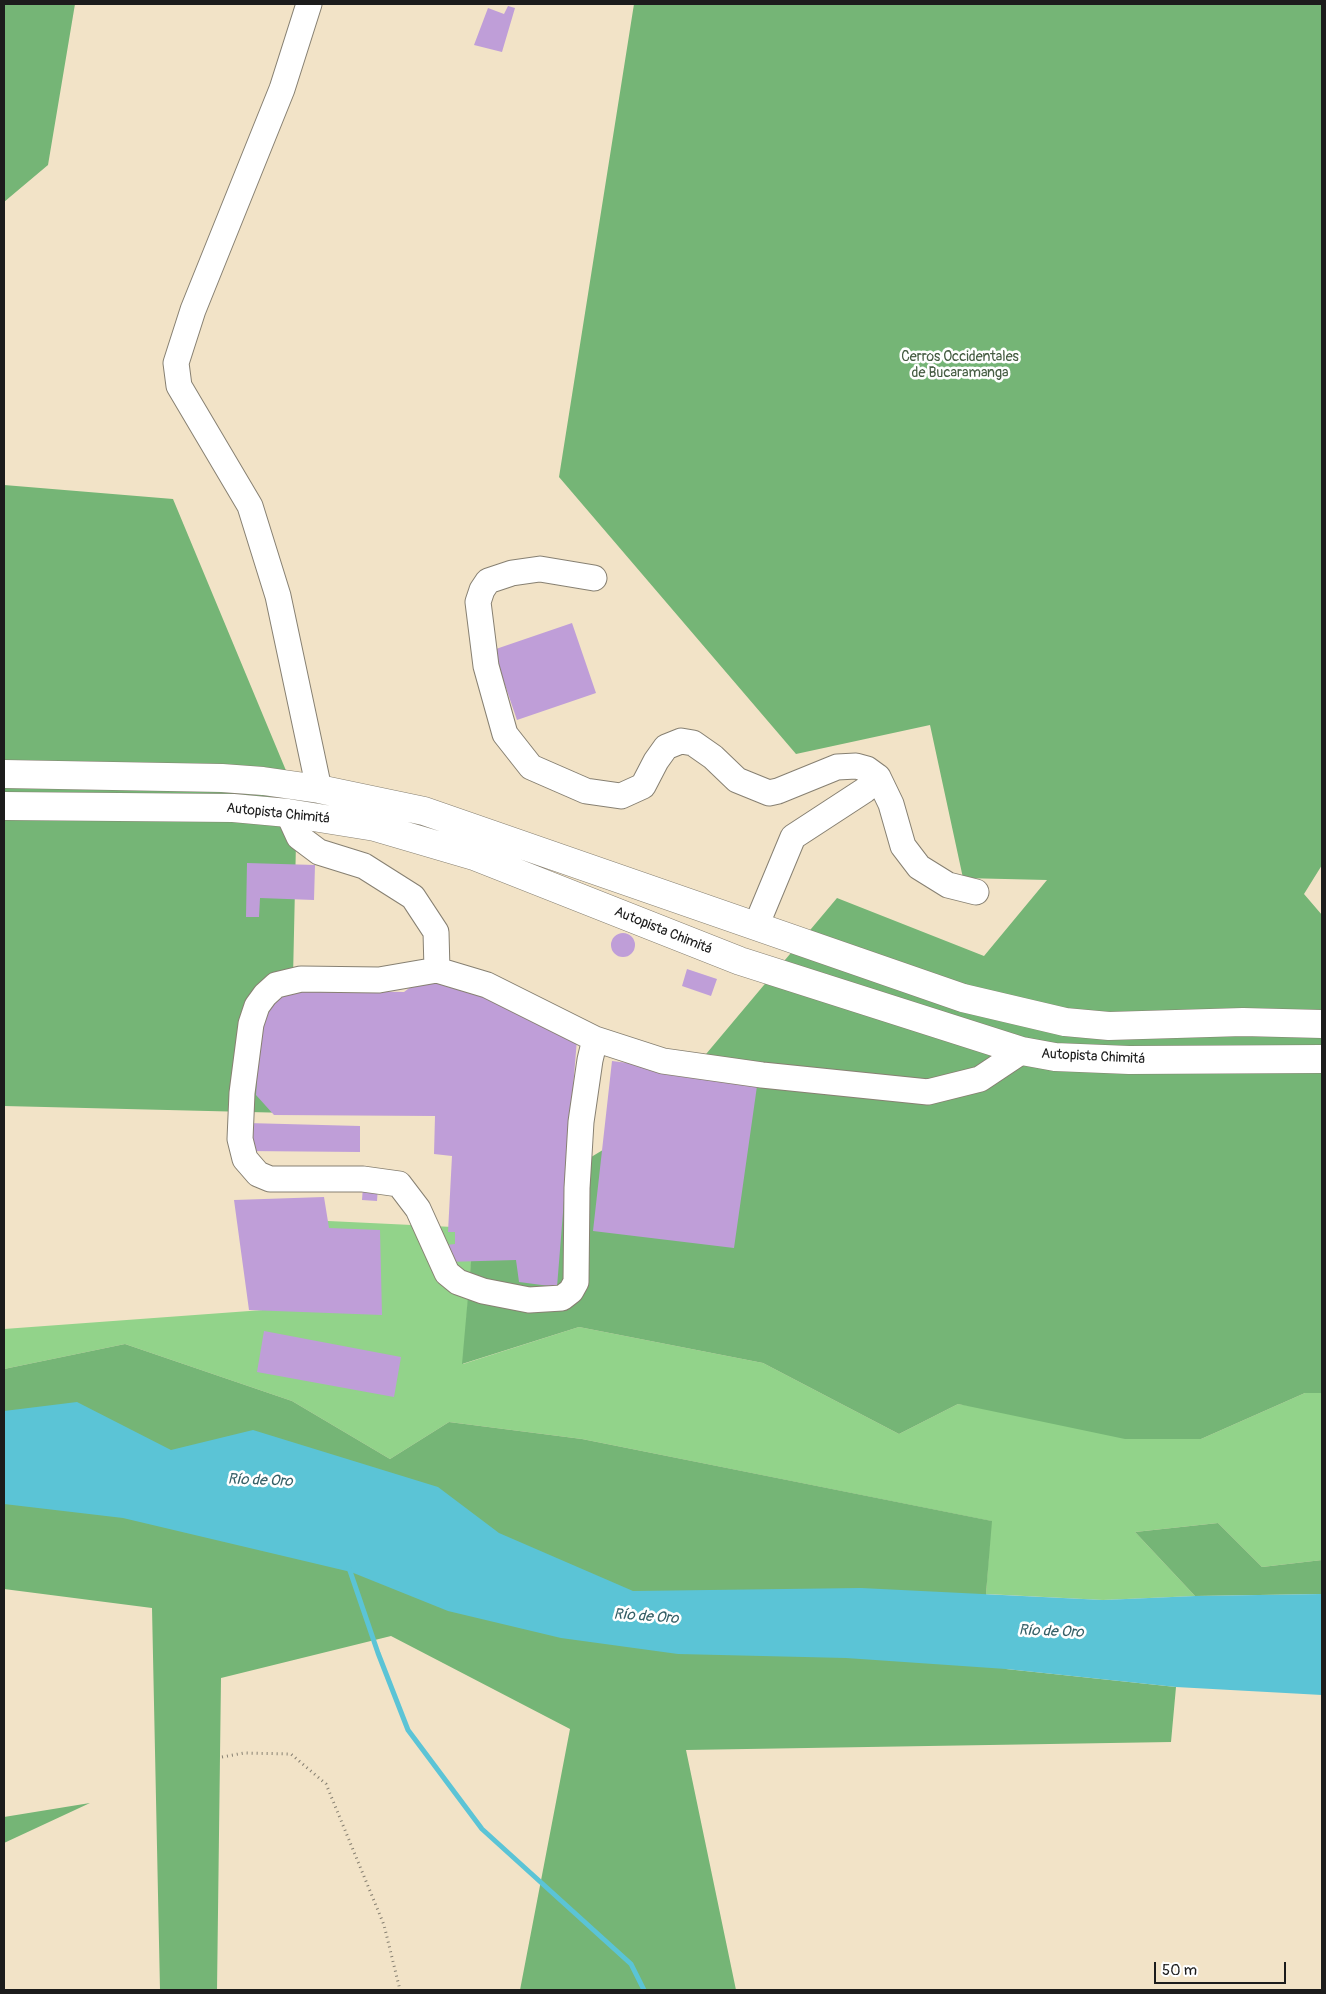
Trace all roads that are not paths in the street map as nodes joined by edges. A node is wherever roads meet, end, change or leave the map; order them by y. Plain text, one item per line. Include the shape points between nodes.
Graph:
1 (309, 4) edge
2 (594, 578) dead end
3 (4, 774) edge
4 (878, 777) junction
5 (319, 789) junction
6 (4, 806) edge
7 (288, 813) junction
8 (976, 892) dead end
9 (756, 926) junction
10 (437, 970) junction
11 (1322, 1024) edge
12 (595, 1038) junction
13 (1022, 1051) junction
14 (1322, 1059) edge

1 - 5 lane via 282,89 193,310 176,363 179,386 250,506 278,596
2 - 4 lane via 540,569 512,573 488,581 478,602 486,666 505,734 531,767 586,791 621,796 644,786 666,747 681,741 694,743 737,780 769,793 837,766 868,769
3 - 5 highway, Autopista Chimitá via 222,778
4 - 8 lane via 891,804 903,846 919,867 948,885
4 - 9 lane via 865,790 793,836
5 - 9 highway, Autopista Chimitá via 424,811
6 - 7 highway, Autopista Chimitá via 233,808
7 - 10 lane via 299,837 319,852 364,866 413,897 436,932
7 - 13 highway, Autopista Chimitá via 375,827 448,848 740,961
9 - 11 highway, Autopista Chimitá via 963,998 1065,1022 1109,1026 1243,1022
10 - 12 lane via 487,984
10 - 12 lane via 379,980 301,979 276,985 257,1006 251,1024 240,1139 245,1159 258,1174 270,1179 363,1179 399,1184 418,1210 447,1273 458,1282 483,1291 529,1300 562,1298 572,1291 576,1282 581,1122
12 - 13 lane via 663,1060 762,1075 928,1092 980,1079
13 - 14 highway, Autopista Chimitá via 1055,1057 1129,1060

